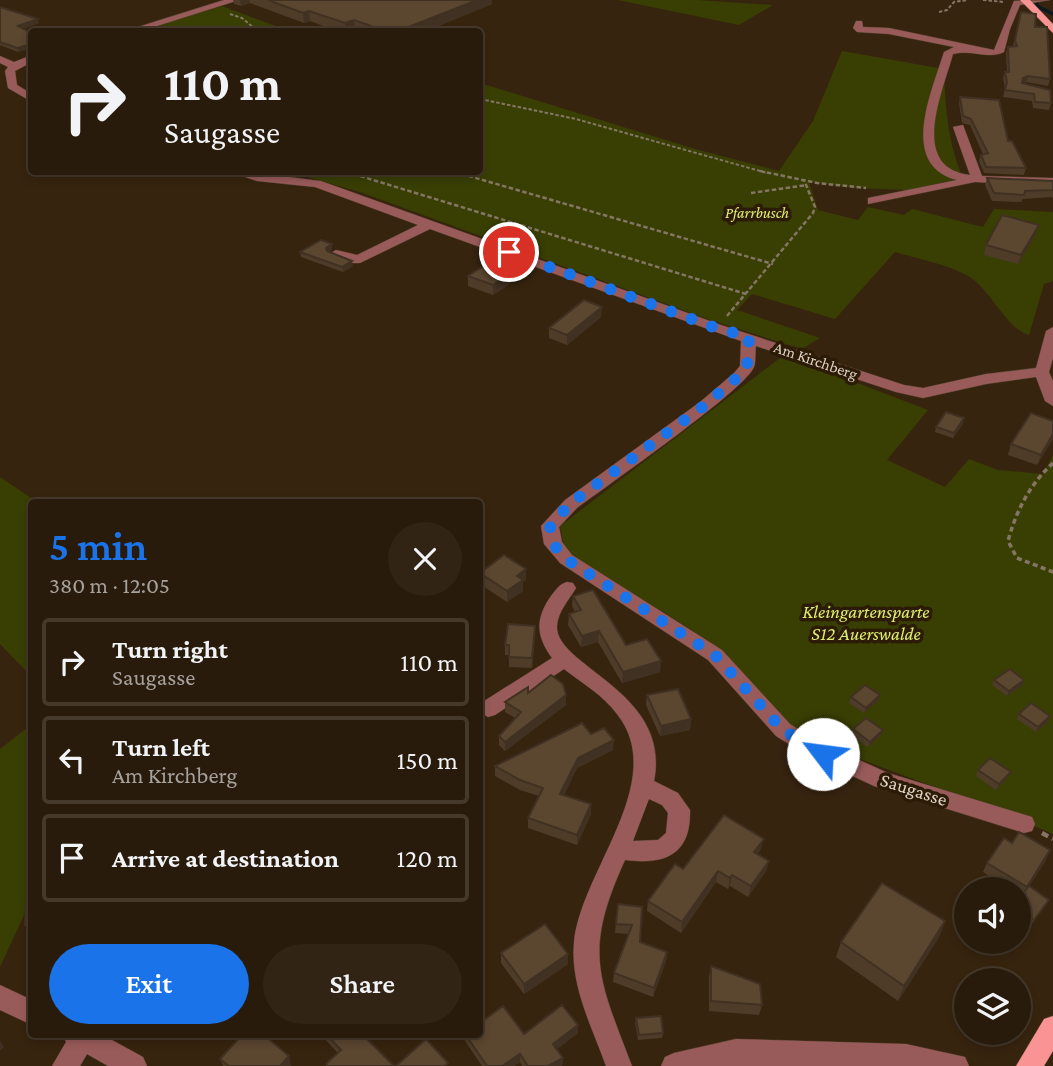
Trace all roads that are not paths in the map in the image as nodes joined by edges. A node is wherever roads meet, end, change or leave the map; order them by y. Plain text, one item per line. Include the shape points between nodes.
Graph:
1 (234, 0) edge
2 (1043, 0) edge
3 (1025, 1) edge
4 (1053, 1) edge
5 (859, 23) dead end
6 (139, 28) edge
7 (1053, 30) edge
8 (937, 42) junction
9 (962, 48) junction
10 (948, 52) junction
11 (0, 59) edge
12 (28, 60) edge
13 (14, 66) junction
14 (28, 96) edge
15 (959, 127) dead end
16 (249, 175) edge
17 (977, 179) junction
18 (1053, 181) edge
19 (874, 195) road end
20 (431, 224) junction
21 (336, 254) edge
22 (1053, 331) edge
23 (749, 337) junction
24 (1042, 372) junction
25 (1053, 401) edge
26 (567, 588) dead end
27 (565, 659) junction
28 (488, 709) dead end
29 (641, 785) junction
30 (1024, 824) dead end
31 (617, 849) junction
32 (0, 997) edge
33 (28, 1011) edge
34 (1053, 1028) edge
35 (78, 1038) edge
36 (83, 1038) edge
37 (65, 1066) edge
38 (134, 1066) edge
39 (619, 1066) edge
40 (674, 1066) edge
41 (956, 1066) edge
42 (1029, 1066) edge

1 - 6 street
2 - 3 street
2 - 4 street
3 - 7 main road
3 - 9 street via 1005,29 1001,51
5 - 8 street via 860,30
8 - 9 street
8 - 10 street
9 - 10 street
10 - 17 street via 933,107 930,151 939,168
11 - 13 street
12 - 13 street
13 - 14 street via 12,86
15 - 17 street
16 - 20 street, Am Kirchberg via 317,184
17 - 18 street
17 - 19 street via 929,191
20 - 21 street via 360,259
20 - 23 street, Am Kirchberg
22 - 24 street
23 - 24 street, Am Kirchberg via 923,393
23 - 30 street, Saugasse via 747,367 705,405 571,503 550,526 553,544 589,575 715,655 783,730 810,747 882,780
24 - 25 street
26 - 27 street via 551,606 546,620 550,643
27 - 28 street
27 - 29 street via 611,694 632,718 645,762
29 - 31 street
29 - 31 street via 670,799 679,810 678,835 665,849
31 - 39 street via 594,902 586,943 587,975
32 - 33 street
34 - 42 main road
35 - 37 street
36 - 38 street
40 - 41 street via 736,1052 906,1057

